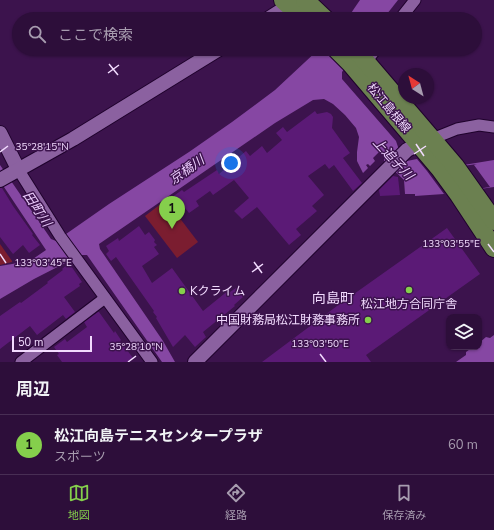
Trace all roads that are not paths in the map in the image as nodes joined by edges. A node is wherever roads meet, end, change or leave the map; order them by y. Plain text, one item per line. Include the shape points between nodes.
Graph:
1 (414, 0) edge
2 (294, 1) edge
3 (278, 12) edge
4 (300, 12) edge
5 (313, 12) edge
6 (405, 12) edge
7 (208, 56) edge
8 (362, 56) edge
9 (494, 127) edge
10 (0, 133) edge
11 (420, 144) junction
12 (9, 174) edge
13 (467, 194) junction
14 (494, 221) edge
15 (494, 248) edge
16 (105, 298) junction
17 (21, 362) edge
18 (152, 362) edge
19 (195, 362) edge

1 - 6 street
2 - 3 street
2 - 4 main road
2 - 5 main road
7 - 12 street via 73,139
8 - 11 main road, 松江島根線
9 - 11 street via 479,125 457,129
10 - 12 street
11 - 13 main road, 松江島根線 via 448,168
11 - 19 street via 372,186
12 - 16 street via 60,236
13 - 14 main road, 松江島根線
13 - 15 main road, 松江島根線
16 - 17 street
16 - 18 street

